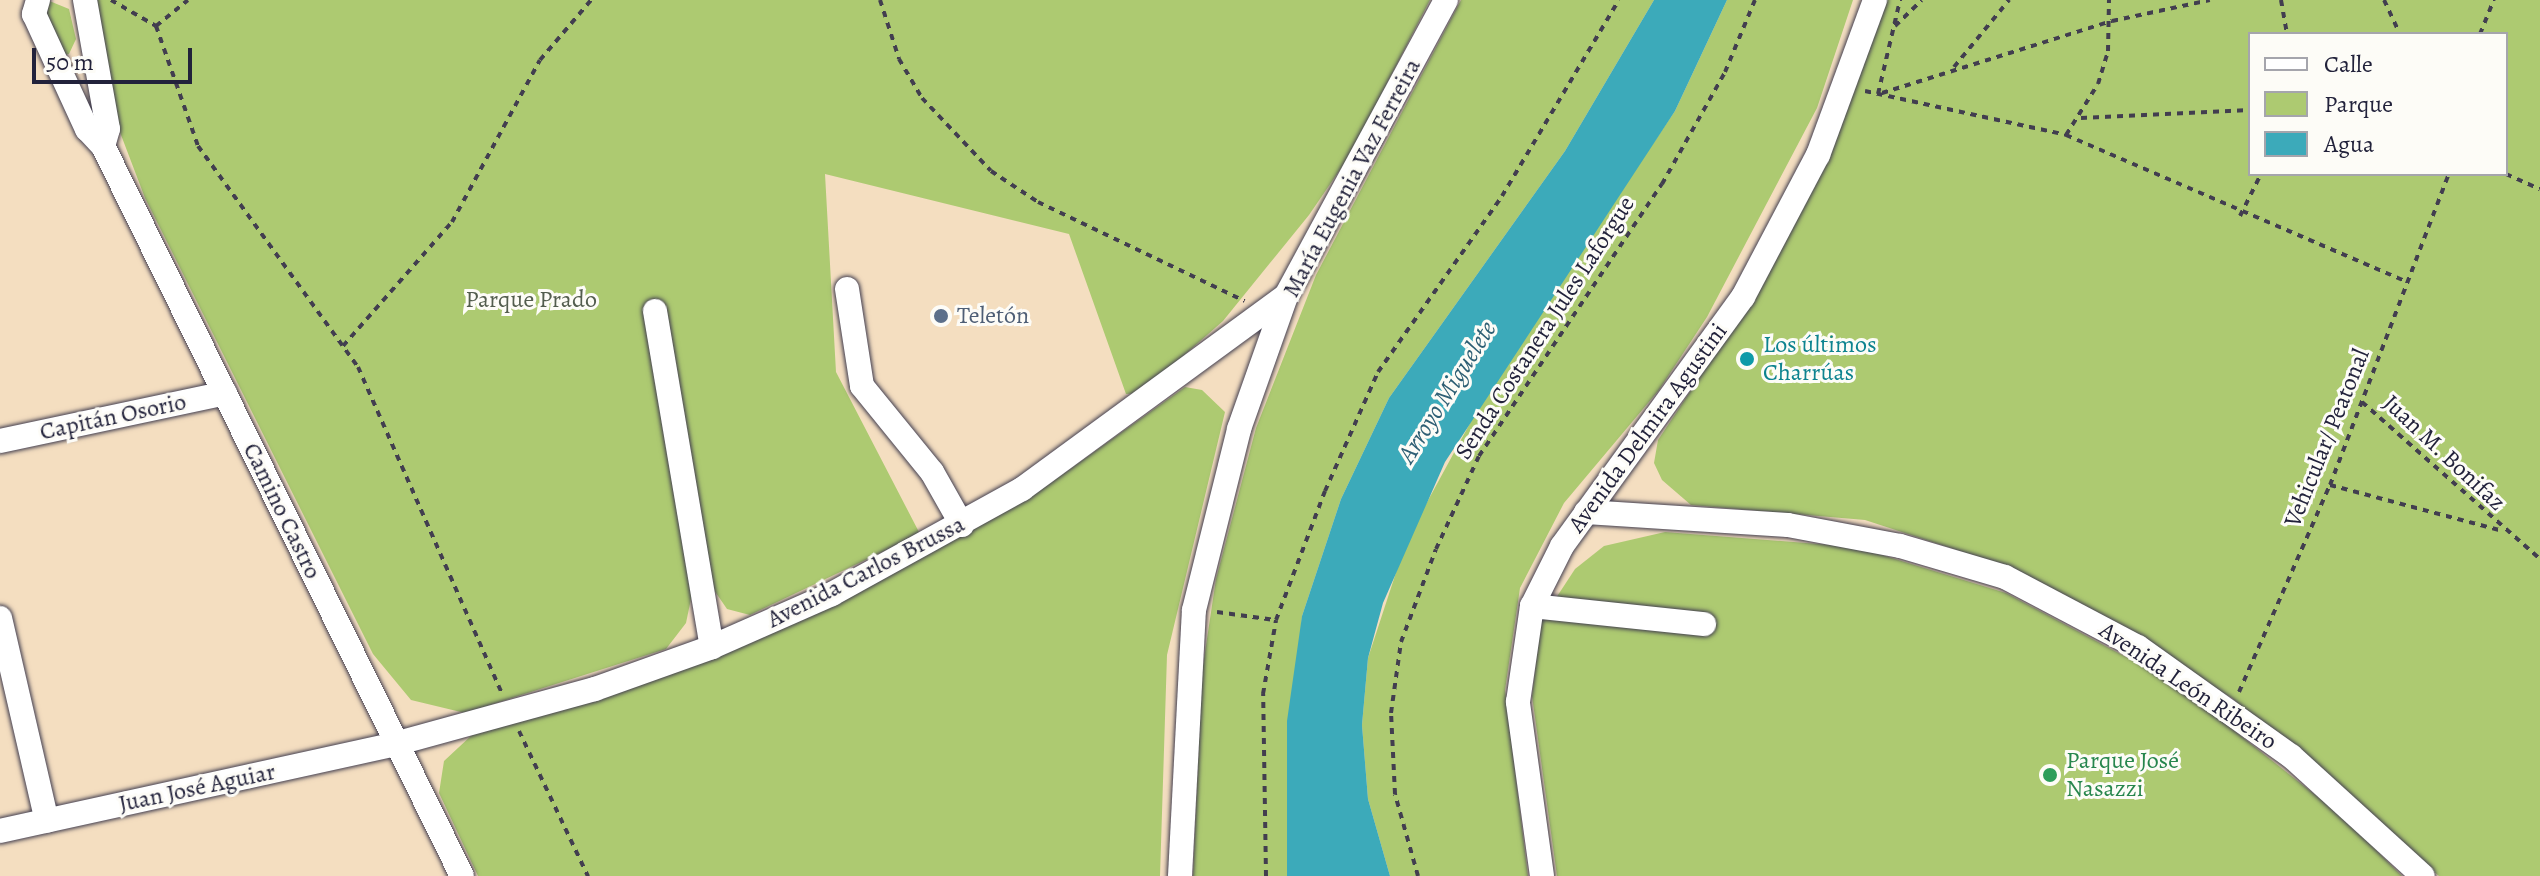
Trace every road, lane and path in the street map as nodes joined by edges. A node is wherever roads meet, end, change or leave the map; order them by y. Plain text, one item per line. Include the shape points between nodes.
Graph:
1 (111, 0) edge
2 (188, 0) edge
3 (591, 0) edge
4 (880, 0) edge
5 (1446, 0) edge
6 (1619, 0) edge
7 (1755, 0) edge
8 (1875, 0) edge
9 (1900, 0) edge
10 (1922, 0) edge
11 (2009, 0) edge
12 (2109, 0) edge
13 (2210, 0) edge
14 (2281, 0) edge
15 (2384, 0) edge
16 (2494, 0) edge
17 (82, 2) edge
18 (32, 5) edge
19 (2112, 21) junction
20 (156, 26) junction
21 (1894, 27) junction
22 (2287, 32) edge
23 (2399, 32) edge
24 (2481, 32) edge
25 (90, 55) junction
26 (55, 61) junction
27 (1952, 69) junction
28 (1846, 86) junction
29 (1878, 94) junction
30 (2248, 110) edge
31 (2081, 118) junction
32 (2066, 135) junction
33 (103, 146) junction
34 (2508, 175) edge
35 (2260, 176) edge
36 (2448, 176) edge
37 (2540, 189) edge
38 (2240, 216) junction
39 (2407, 282) junction
40 (847, 289) dead end
41 (1278, 304) junction
42 (655, 311) dead end
43 (343, 346) junction
44 (225, 393) junction
45 (2362, 402) junction
46 (0, 441) edge
47 (2330, 485) junction
48 (1586, 512) junction
49 (962, 525) junction
50 (2501, 530) junction
51 (2540, 559) edge
52 (1532, 606) junction
53 (1194, 610) junction
54 (0, 618) edge
55 (1276, 620) junction
56 (1704, 624) dead end
57 (712, 647) junction
58 (511, 713) junction
59 (2230, 713) junction
60 (395, 744) junction
61 (47, 821) junction
62 (0, 831) edge
63 (462, 876) edge
64 (588, 876) edge
65 (1180, 876) edge
66 (1266, 876) edge
67 (1418, 876) edge
68 (1542, 876) edge
69 (2423, 876) edge

1 - 20 path
2 - 20 path
3 - 43 path via 540,60 452,222
4 - 41 path via 899,59 922,98 991,171 1038,202
5 - 41 street, María Eugenia Vaz Ferreira
6 - 55 path via 1502,196 1378,372
7 - 67 path, Senda Costanera Jules Laforgue via 1725,72 1662,184 1479,456 1436,549 1401,642 1391,713 1395,794
8 - 28 street, Avenida Delmira Agustini
9 - 21 path
10 - 21 path
11 - 27 path
12 - 19 path
13 - 19 path
14 - 22 path
15 - 23 path
16 - 24 path
17 - 25 street, Camino Castro
18 - 26 street, Camino Castro
19 - 27 path
19 - 31 path via 2098,84
20 - 43 path via 198,146
21 - 29 path
25 - 26 street
25 - 33 street, Camino Castro via 108,129
26 - 33 street, Camino Castro
27 - 29 path
28 - 29 path
28 - 48 street, Avenida Delmira Agustini via 1743,297
29 - 32 path
30 - 31 path
31 - 32 path
32 - 38 path
33 - 44 street, Camino Castro
34 - 37 path
35 - 38 path
36 - 39 path, Vehicular/ Peatonal
38 - 39 path
39 - 45 path, Vehicular/ Peatonal
40 - 49 street via 862,386 932,472
41 - 49 street, Avenida Carlos Brussa via 1118,425
41 - 53 street, María Eugenia Vaz Ferreira via 1239,429
42 - 57 street
43 - 58 path
44 - 46 street, Capitán Osorio
44 - 60 street, Camino Castro
45 - 47 path, Vehicular/ Peatonal
45 - 50 path, Juan M. Bonifaz
47 - 50 path, Juan M. Bonifaz
47 - 59 path, Vehicular/ Peatonal
48 - 52 street, Avenida Delmira Agustini
48 - 59 street, Avenida León Ribeiro via 1788,525 1951,560 2071,610
49 - 57 street, Avenida Carlos Brussa
50 - 51 path, Juan M. Bonifaz
52 - 56 street
52 - 68 street, Avenida Delmira Agustini via 1518,702
53 - 55 path
53 - 65 street, María Eugenia Vaz Ferreira
54 - 61 street
55 - 66 path via 1263,694
57 - 58 street, Avenida Carlos Brussa
58 - 60 street, Avenida Carlos Brussa
58 - 64 path
59 - 69 street, Avenida León Ribeiro via 2324,784
60 - 61 street, Juan José Aguiar
60 - 63 street, Camino Castro
61 - 62 street, Juan José Aguiar

